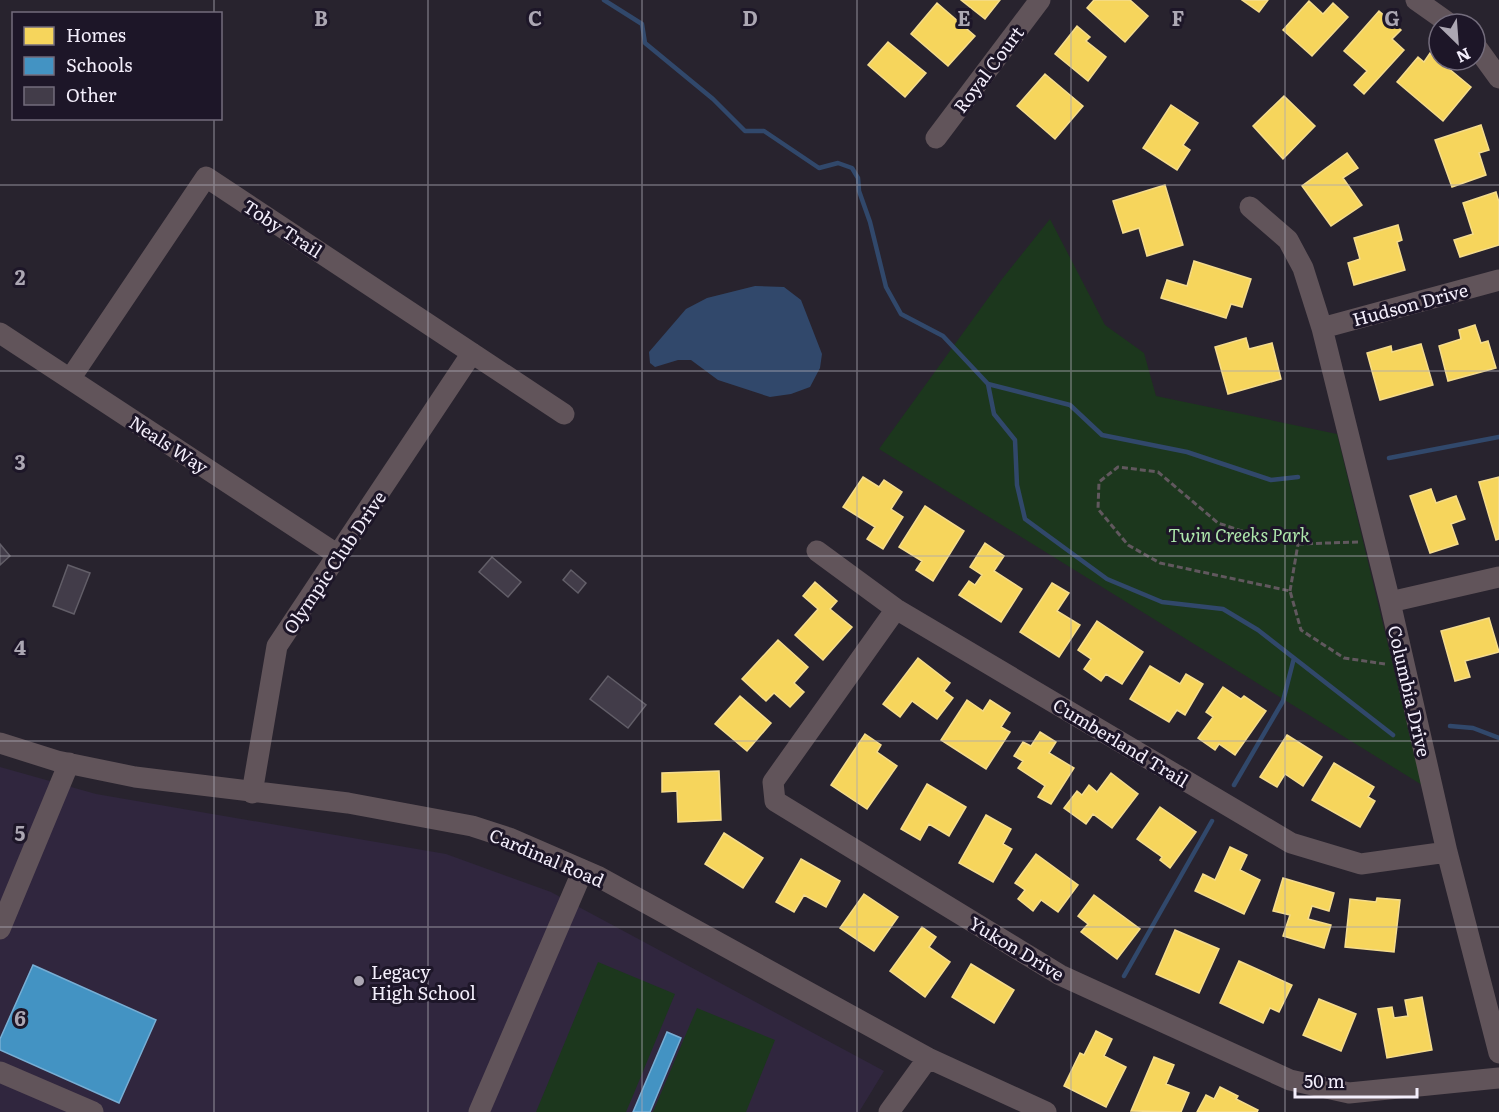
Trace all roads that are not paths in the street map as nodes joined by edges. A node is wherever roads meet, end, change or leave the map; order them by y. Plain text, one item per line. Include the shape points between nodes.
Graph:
1 (1040, 0) edge
2 (1416, 0) edge
3 (1433, 12) edge
4 (1487, 62) edge
5 (1499, 78) edge
6 (936, 138) dead end
7 (1250, 207) dead end
8 (1499, 280) edge
9 (1322, 328) junction
10 (0, 333) edge
11 (472, 353) junction
12 (70, 379) junction
13 (564, 414) dead end
14 (818, 551) dead end
15 (338, 555) junction
16 (1499, 577) edge
17 (1390, 602) junction
18 (897, 609) junction
19 (0, 743) edge
20 (69, 763) junction
21 (252, 793) junction
22 (1447, 852) junction
23 (583, 870) junction
24 (0, 929) edge
25 (1499, 1053) edge
26 (928, 1058) junction
27 (0, 1072) edge
28 (1499, 1078) edge
29 (93, 1112) edge
30 (479, 1112) edge
31 (889, 1112) edge
32 (1046, 1112) edge

1 - 6 street, Royal Court
2 - 3 street
4 - 5 street
7 - 9 street, Columbia Drive via 1288,240 1303,268
8 - 9 street, Hudson Drive
9 - 17 street, Columbia Drive
10 - 12 street, Neals Way
11 - 12 street, Toby Trail via 206,177
11 - 13 street, Toby Trail
11 - 15 street, Olympic Club Drive
12 - 15 street, Neals Way
14 - 18 street, Cumberland Trail
15 - 21 street, Olympic Club Drive via 277,646
16 - 17 street
17 - 22 street, Columbia Drive
18 - 22 street, Cumberland Trail via 1291,843 1361,864
18 - 28 street, Yukon Drive via 774,782 775,801 1060,975 1290,1080 1348,1093
19 - 20 street, Cardinal Road
20 - 21 street, Cardinal Road via 135,777
20 - 24 street
21 - 23 street, Cardinal Road via 348,803 472,826
22 - 25 street, Columbia Drive
23 - 26 street, Cardinal Road
23 - 30 street
26 - 31 street
26 - 32 street, Cardinal Road
27 - 29 street

